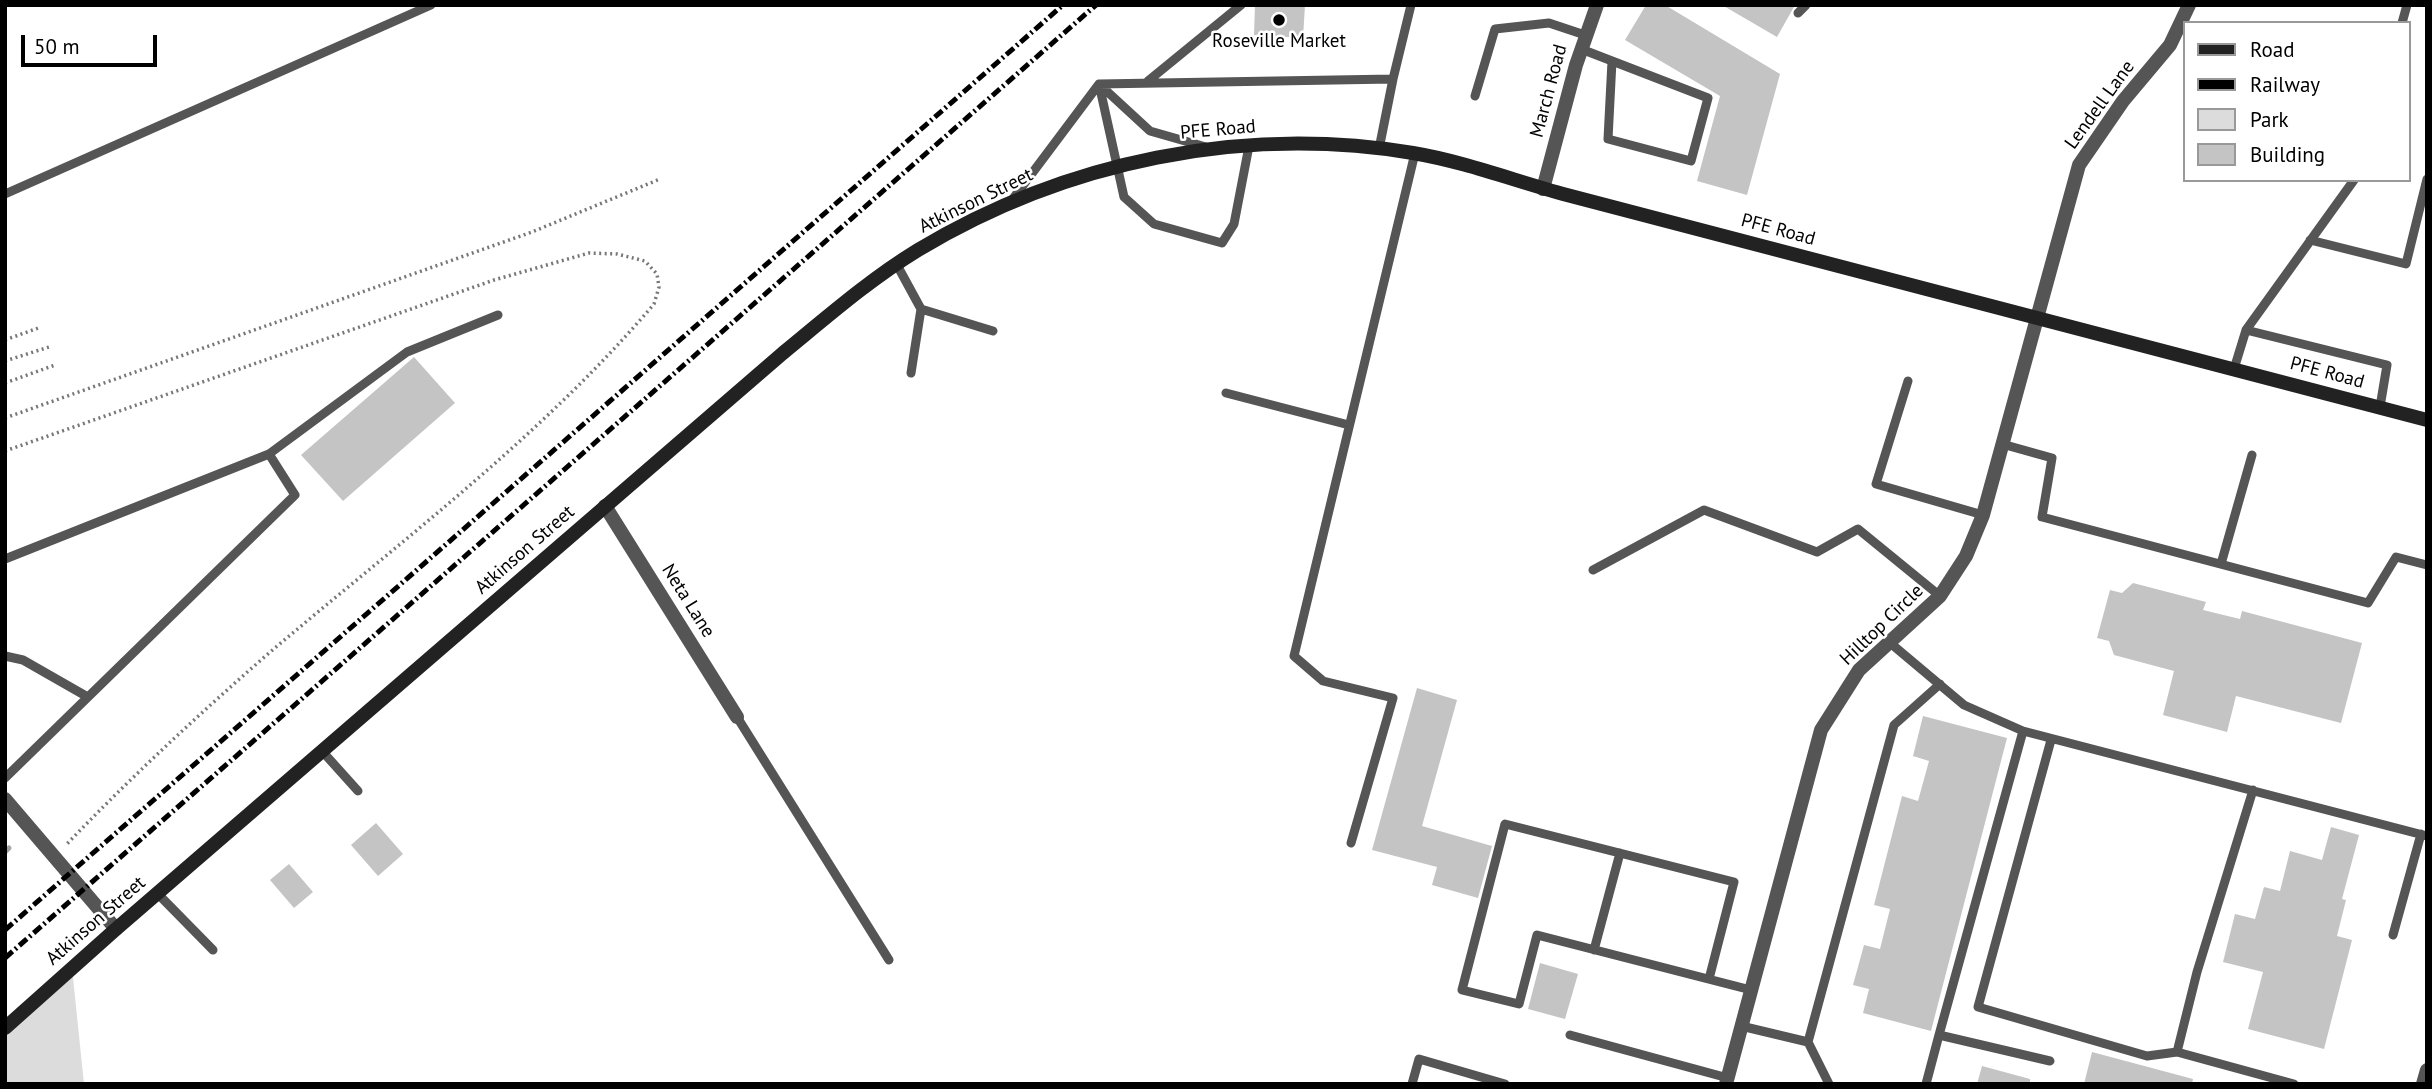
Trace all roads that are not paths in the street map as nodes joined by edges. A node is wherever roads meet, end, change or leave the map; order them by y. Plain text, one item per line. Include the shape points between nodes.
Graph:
1 (431, 5) edge
2 (1241, 5) edge
3 (1411, 5) edge
4 (1597, 5) edge
5 (2189, 5) edge
6 (1583, 42) junction
7 (1612, 61) junction
8 (1393, 79) junction
9 (1148, 81) junction
10 (1099, 84) junction
11 (1475, 96) dead end
12 (1249, 146) junction
13 (1212, 149) junction
14 (1380, 149) junction
15 (1415, 153) junction
16 (1115, 166) junction
17 (2427, 179) edge
18 (2353, 182) edge
19 (1543, 188) junction
20 (5, 194) edge
21 (1008, 204) junction
22 (2310, 240) junction
23 (897, 264) junction
24 (921, 309) junction
25 (498, 316) dead end
26 (2036, 316) junction
27 (2246, 330) junction
28 (993, 331) dead end
29 (2234, 369) junction
30 (911, 373) dead end
31 (1908, 381) dead end
32 (1226, 393) dead end
33 (2379, 407) junction
34 (2427, 420) edge
35 (1349, 425) junction
36 (2002, 444) junction
37 (269, 454) junction
38 (2252, 456) dead end
39 (605, 506) junction
40 (1983, 515) junction
41 (5, 559) edge
42 (2221, 564) junction
43 (2427, 565) edge
44 (1593, 570) dead end
45 (1940, 596) junction
46 (1889, 642) junction
47 (5, 656) edge
48 (1940, 684) junction
49 (86, 696) junction
50 (737, 717) joint
51 (2023, 731) junction
52 (2051, 740) junction
53 (322, 751) junction
54 (5, 778) edge
55 (2253, 790) junction
56 (358, 791) dead end
57 (5, 799) edge
58 (2424, 835) edge
59 (1351, 843) dead end
60 (1620, 853) junction
61 (157, 893) junction
62 (116, 929) junction
63 (2393, 935) dead end
64 (213, 950) dead end
65 (1594, 950) junction
66 (889, 960) dead end
67 (1709, 979) junction
68 (1751, 990) junction
69 (1741, 1026) junction
70 (5, 1028) edge
71 (1570, 1035) dead end
72 (1939, 1035) junction
73 (1808, 1042) junction
74 (2177, 1052) junction
75 (2050, 1061) dead end
76 (2427, 1070) edge
77 (1727, 1081) edge
78 (1412, 1084) edge
79 (1505, 1084) edge
80 (1829, 1084) edge
81 (1926, 1084) edge
82 (2294, 1084) edge
83 (2423, 1084) edge

1 - 20 lane
2 - 9 lane
3 - 8 lane
4 - 6 street, March Road
5 - 26 street, Lendell Lane via 2170,45 2123,101 2079,165
6 - 7 lane
6 - 11 lane via 1549,23 1495,29
6 - 19 street, March Road
7 - 7 lane via 1708,98 1691,161 1608,139
8 - 9 lane
8 - 14 lane
9 - 10 lane
10 - 13 lane via 1150,131
10 - 16 lane
10 - 21 lane
12 - 13 main road, PFE Road
12 - 14 main road, PFE Road
12 - 16 lane via 1234,224 1222,243 1154,224 1124,197
13 - 16 main road, PFE Road via 1167,153
14 - 15 main road, PFE Road
15 - 19 main road, PFE Road
15 - 35 lane
16 - 21 main road, Atkinson Street
17 - 22 lane via 2406,264
18 - 22 lane
19 - 26 main road, PFE Road
21 - 23 main road, Atkinson Street
22 - 27 lane
23 - 24 lane
23 - 39 main road, Atkinson Street via 783,353
24 - 28 lane
24 - 30 lane
25 - 37 lane via 407,352
26 - 29 main road, PFE Road
26 - 36 street, Hilltop Circle
27 - 29 lane
27 - 33 lane via 2387,365
29 - 33 main road, PFE Road
31 - 40 lane via 1876,484
32 - 35 lane
33 - 34 main road, PFE Road
35 - 59 lane via 1294,656 1323,681 1393,698
36 - 40 street, Hilltop Circle
36 - 42 lane via 2052,458 2042,517
37 - 41 lane
37 - 49 lane via 295,495
38 - 42 lane
39 - 50 street, Neta Lane
39 - 53 main road, Atkinson Street
40 - 45 street, Hilltop Circle via 1966,556
42 - 43 lane via 2368,603 2396,557
44 - 45 lane via 1704,510 1816,552 1858,529
45 - 46 street, Hilltop Circle
46 - 48 lane
46 - 68 street, Hilltop Circle via 1859,670 1821,730
47 - 49 lane via 23,660
48 - 51 lane via 1965,705
48 - 73 lane via 1894,725
49 - 54 lane
50 - 66 lane
51 - 52 lane
51 - 72 lane
52 - 55 lane
52 - 74 lane via 1978,1007 2147,1056
53 - 56 lane
53 - 61 main road, Atkinson Street
55 - 58 lane
55 - 74 lane
57 - 62 street
58 - 63 lane
60 - 65 lane
60 - 65 lane via 1504,824 1462,990 1519,1004 1536,935
60 - 67 lane via 1734,882
61 - 62 main road, Atkinson Street
61 - 64 lane
62 - 70 main road, Atkinson Street
65 - 67 lane
67 - 68 lane
68 - 69 street, Hilltop Circle
69 - 73 lane
69 - 77 street, Hilltop Circle
71 - 77 lane
72 - 75 lane
72 - 81 lane
73 - 80 lane
74 - 82 lane
76 - 83 street
78 - 79 lane via 1419,1059

